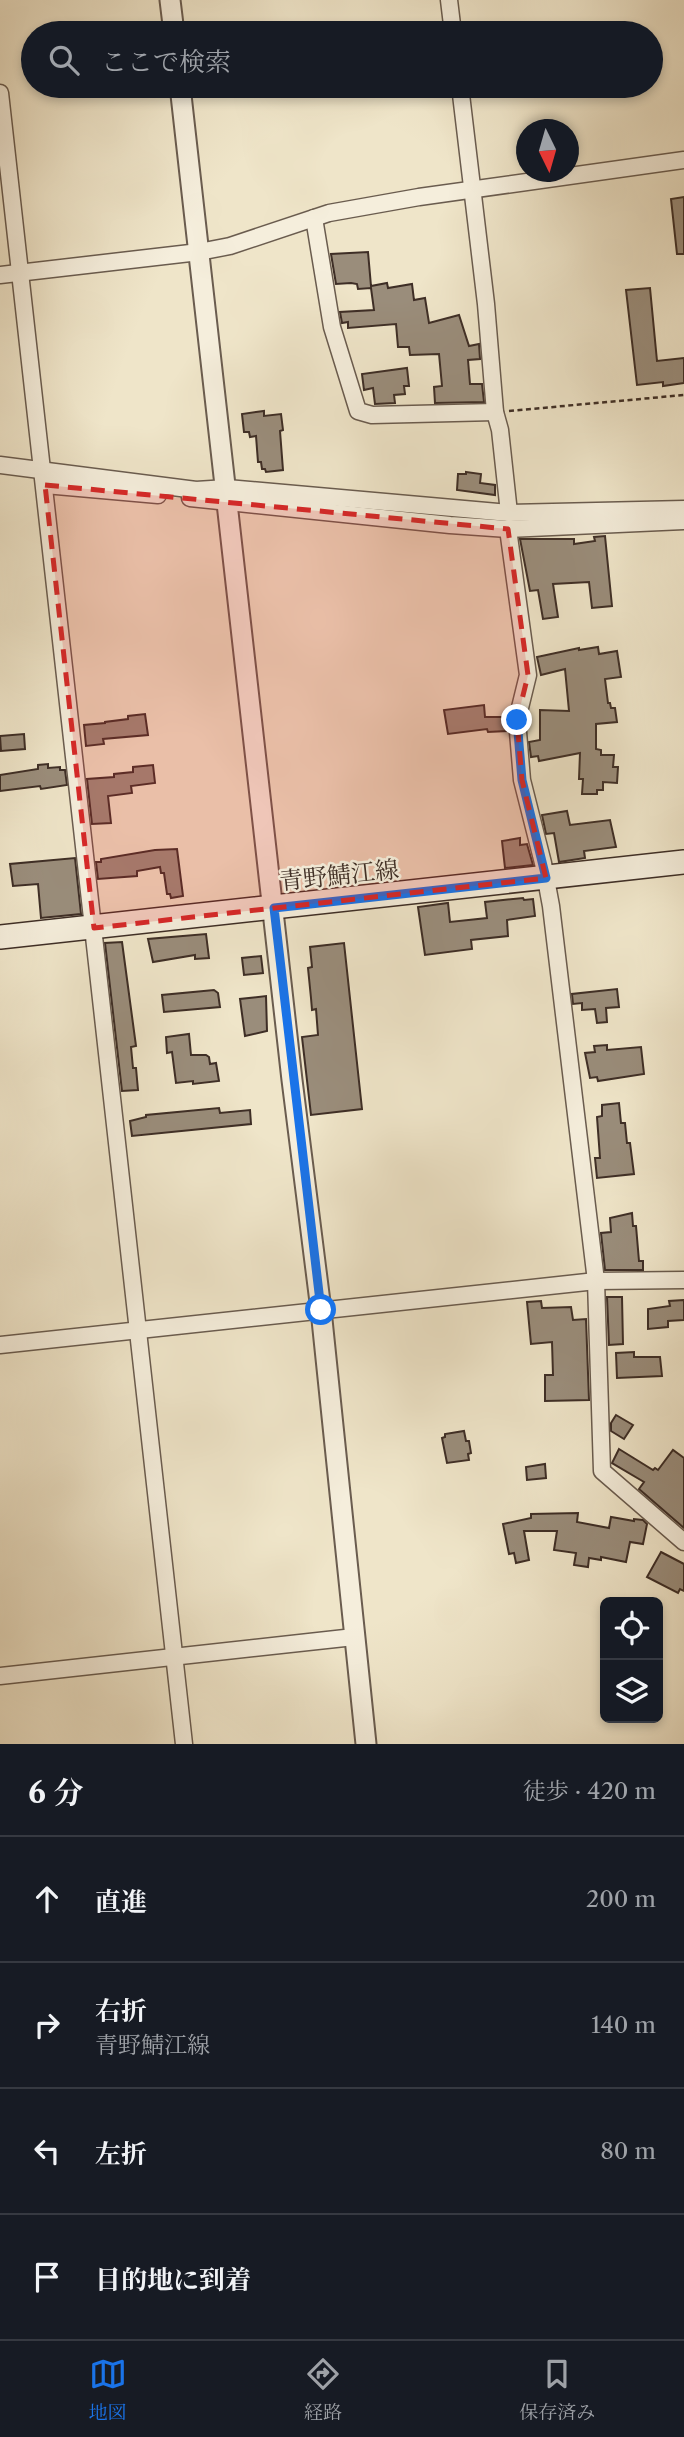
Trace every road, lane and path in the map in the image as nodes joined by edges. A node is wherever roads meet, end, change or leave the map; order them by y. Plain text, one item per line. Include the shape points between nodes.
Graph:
1 (170, 0) edge
2 (449, 0) edge
3 (173, 21) edge
4 (452, 21) edge
5 (0, 93) edge
6 (181, 98) edge
7 (462, 98) edge
8 (684, 160) edge
9 (474, 190) junction
10 (314, 218) junction
11 (199, 252) junction
12 (20, 273) junction
13 (0, 275) edge
14 (684, 396) edge
15 (495, 412) junction
16 (0, 465) edge
17 (44, 477) junction
18 (227, 495) junction
19 (684, 509) edge
20 (508, 521) junction
21 (684, 521) edge
22 (684, 862) edge
23 (546, 878) junction
24 (274, 908) junction
25 (94, 928) junction
26 (0, 937) edge
27 (684, 1280) edge
28 (596, 1281) junction
29 (321, 1310) junction
30 (137, 1330) junction
31 (0, 1345) edge
32 (684, 1542) edge
33 (354, 1637) junction
34 (175, 1658) junction
35 (0, 1676) edge
36 (184, 1744) edge
37 (366, 1744) edge

1 - 3 street
2 - 4 street
5 - 12 street
6 - 11 street
7 - 9 street
8 - 9 street
9 - 10 street
9 - 15 street
10 - 11 street
10 - 15 street via 332,327 358,411 372,415
11 - 12 street
11 - 18 street
12 - 13 street
12 - 17 street
14 - 15 path
15 - 20 street
16 - 17 street
17 - 18 street
17 - 25 street
18 - 20 street via 450,525
18 - 24 street
19 - 20 street
20 - 21 street
20 - 23 street via 527,675 517,720 522,780
22 - 23 main road, 青野鯖江線
23 - 24 main road, 青野鯖江線
23 - 28 street
24 - 25 main road, 青野鯖江線
24 - 29 street
25 - 26 main road, 青野鯖江線
25 - 30 street
27 - 28 street
28 - 29 street
28 - 32 street via 601,1471
29 - 30 street
29 - 33 street
30 - 31 street
30 - 34 street
33 - 34 street
33 - 37 street
34 - 35 street
34 - 36 street

